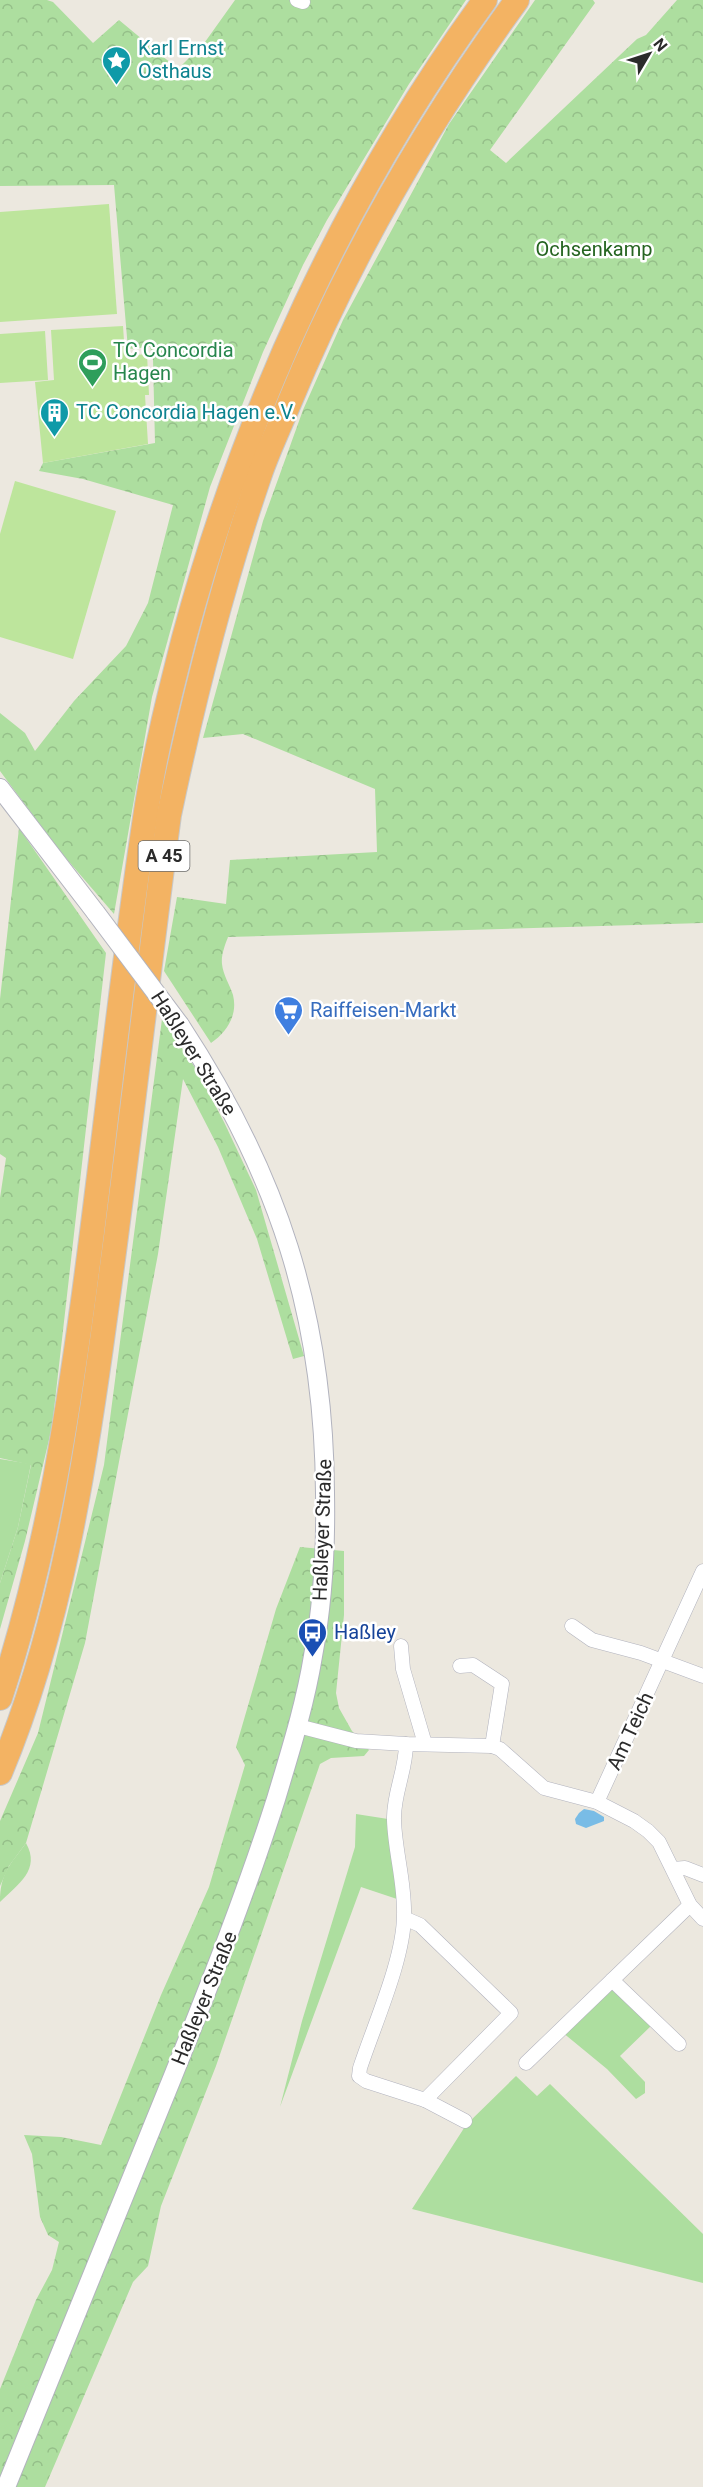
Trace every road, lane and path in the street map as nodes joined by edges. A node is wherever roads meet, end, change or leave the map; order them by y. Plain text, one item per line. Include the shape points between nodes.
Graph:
1 (485, 0) edge
2 (517, 0) edge
3 (1, 789) edge
4 (703, 1571) edge
5 (572, 1626) dead end
6 (400, 1646) dead end
7 (662, 1660) junction
8 (460, 1666) dead end
9 (703, 1676) edge
10 (0, 1698) edge
11 (298, 1726) junction
12 (406, 1744) junction
13 (425, 1744) junction
14 (492, 1746) junction
15 (0, 1773) edge
16 (597, 1802) junction
17 (673, 1869) junction
18 (703, 1875) edge
19 (690, 1905) junction
20 (404, 1918) junction
21 (703, 1919) edge
22 (612, 1980) junction
23 (679, 2044) dead end
24 (526, 2063) dead end
25 (425, 2100) junction
26 (465, 2121) dead end
27 (6, 2487) edge

1 - 10 highway, A 45 via 411,110 304,308 241,459 192,608 148,800 66,1426 37,1572
2 - 15 highway, A 45 via 434,121 373,226 326,319 259,476 217,614 189,717 169,815 90,1429 56,1598
3 - 11 main road, Haßleyer Straße, bridge via 180,1025 229,1105 261,1172 291,1254 316,1354 325,1439 324,1559 313,1657
4 - 7 street, Am Teich
5 - 7 street via 592,1640
6 - 13 street
7 - 9 street
7 - 16 street, Am Teich
8 - 14 street via 473,1665 502,1684
11 - 12 street via 356,1741
11 - 27 main road, Haßleyer Straße via 256,1862 212,1980
12 - 13 street
12 - 20 street via 405,1764 394,1800
13 - 14 street
14 - 16 street via 544,1788
16 - 17 street via 648,1831
17 - 18 street via 685,1868
17 - 19 street
19 - 21 street
19 - 22 street
20 - 25 street via 400,1950 359,2076
20 - 25 street via 420,1925 511,2013
22 - 23 street
22 - 24 street
25 - 26 street

